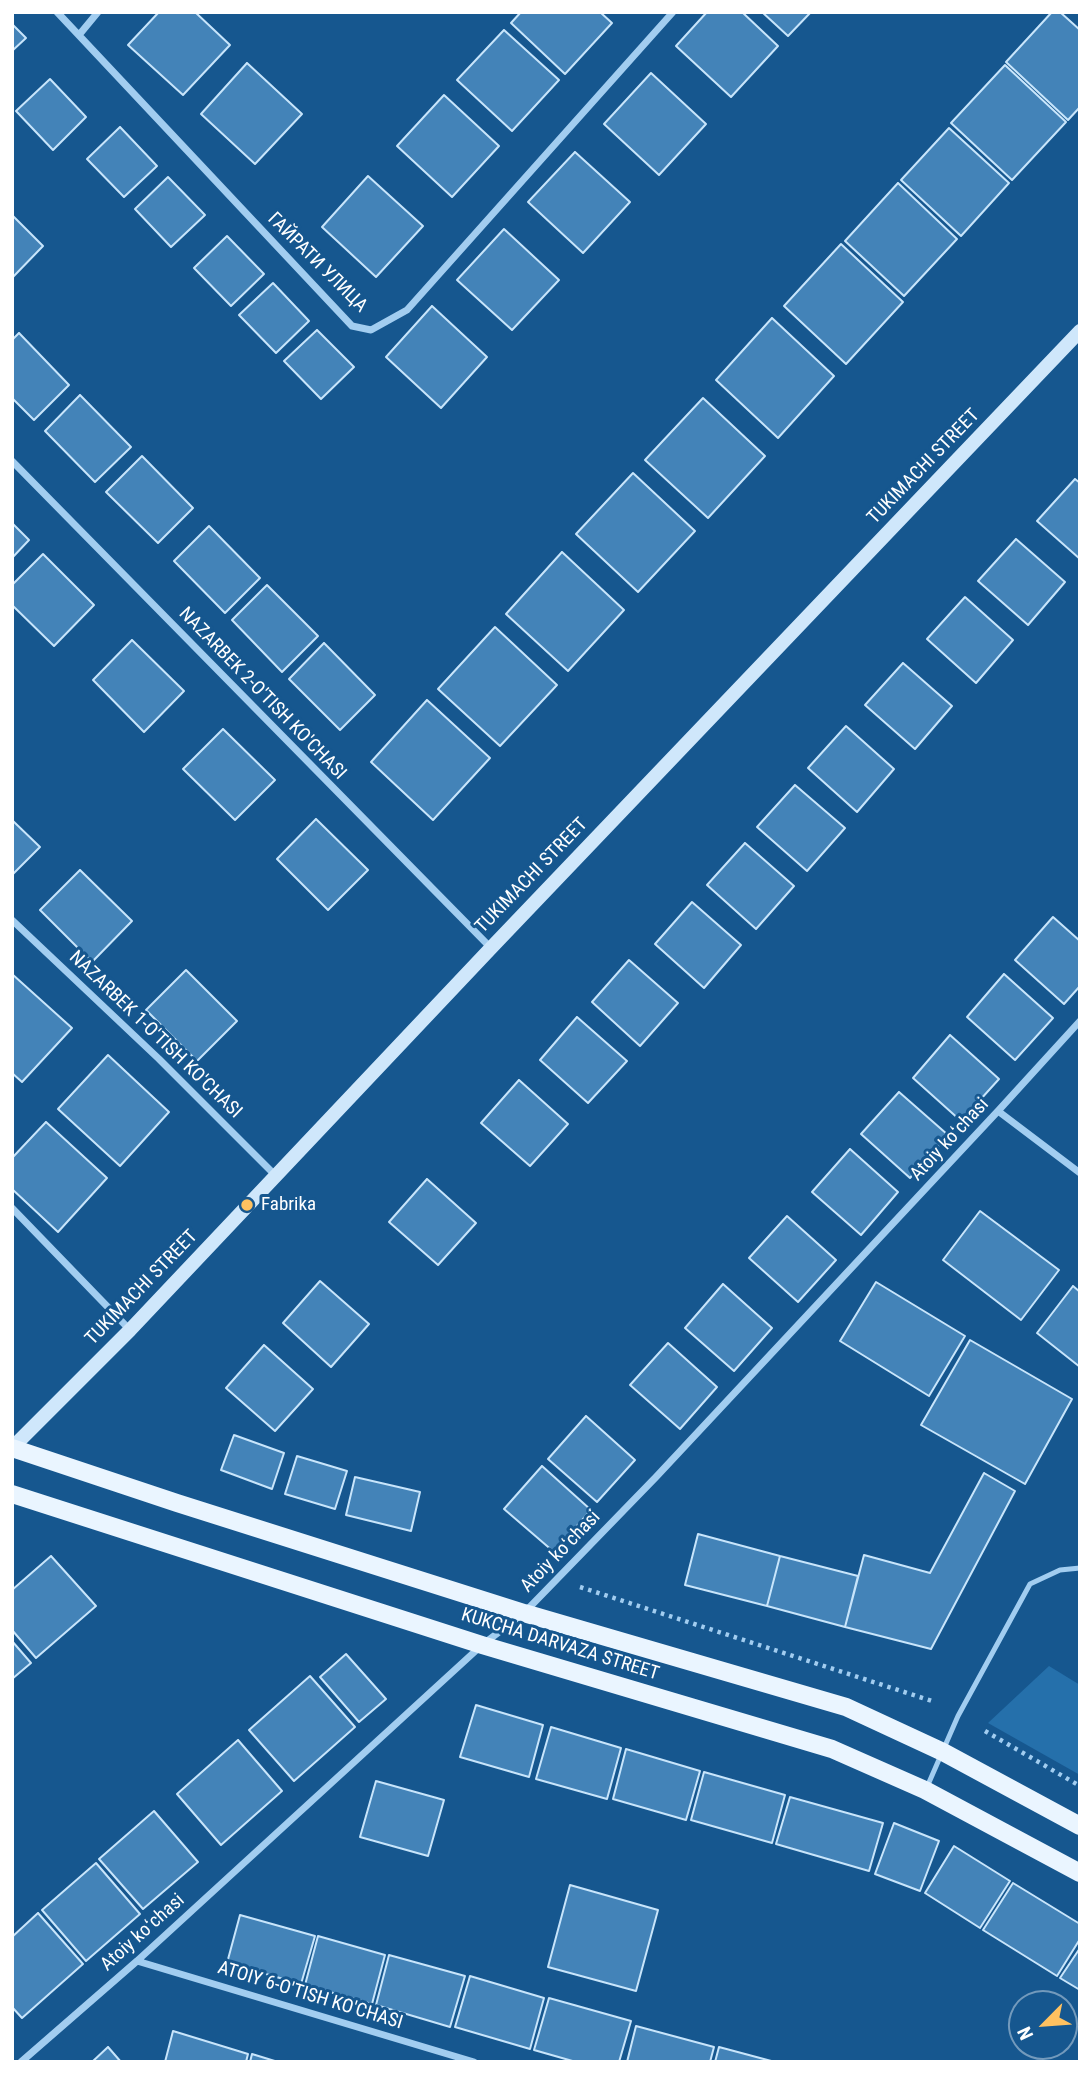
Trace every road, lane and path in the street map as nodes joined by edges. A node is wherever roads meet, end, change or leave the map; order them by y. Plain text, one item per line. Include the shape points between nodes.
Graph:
1 (57, 12) edge
2 (98, 12) edge
3 (673, 12) edge
4 (79, 35) junction
5 (1080, 331) edge
6 (12, 461) edge
7 (12, 920) edge
8 (491, 948) junction
9 (1080, 1021) edge
10 (998, 1111) junction
11 (1080, 1173) edge
12 (275, 1175) junction
13 (12, 1209) edge
14 (130, 1330) junction
15 (12, 1449) edge
16 (12, 1494) edge
17 (1080, 1568) edge
18 (556, 1579) junction
19 (523, 1613) junction
20 (482, 1645) junction
21 (932, 1701) dead end
22 (985, 1731) dead end
23 (943, 1752) junction
24 (1080, 1787) edge
25 (925, 1790) junction
26 (1080, 1826) edge
27 (1080, 1874) edge
28 (137, 1961) junction
29 (22, 2062) edge
30 (474, 2062) edge

1 - 4 street, ГАЙРАТИ УЛИЦА
2 - 4 street
3 - 4 street, ГАЙРАТИ УЛИЦА via 407,310 371,330 352,326
5 - 8 main road, TUKIMACHI STREET
6 - 8 street, NAZARBEK 2-O'TISH KO'CHASI
7 - 12 street, NAZARBEK 1-O'TISH KO'CHASI
8 - 12 main road, TUKIMACHI STREET
9 - 10 street, Atoiy koʻchasi
10 - 11 street
10 - 18 street, Atoiy koʻchasi
12 - 14 main road, TUKIMACHI STREET
13 - 14 street
14 - 15 main road, TUKIMACHI STREET
15 - 19 main road, KUKCHA DARVAZA STREET
16 - 20 main road, KUKCHA DARVAZA STREET
17 - 23 lane via 1060,1570 1030,1584
18 - 19 street, Atoiy koʻchasi
18 - 21 path
19 - 20 street, Atoiy koʻchasi
19 - 23 main road, KUKCHA DARVAZA STREET via 846,1707
20 - 25 main road, KUKCHA DARVAZA STREET via 832,1749
20 - 28 street, Atoiy koʻchasi
22 - 24 path
23 - 25 lane
23 - 26 main road, KUKCHA DARVAZA STREET
25 - 27 main road, KUKCHA DARVAZA STREET
28 - 29 street, Atoiy koʻchasi
28 - 30 street, ATOIY 6-O'TISH KO'CHASI

